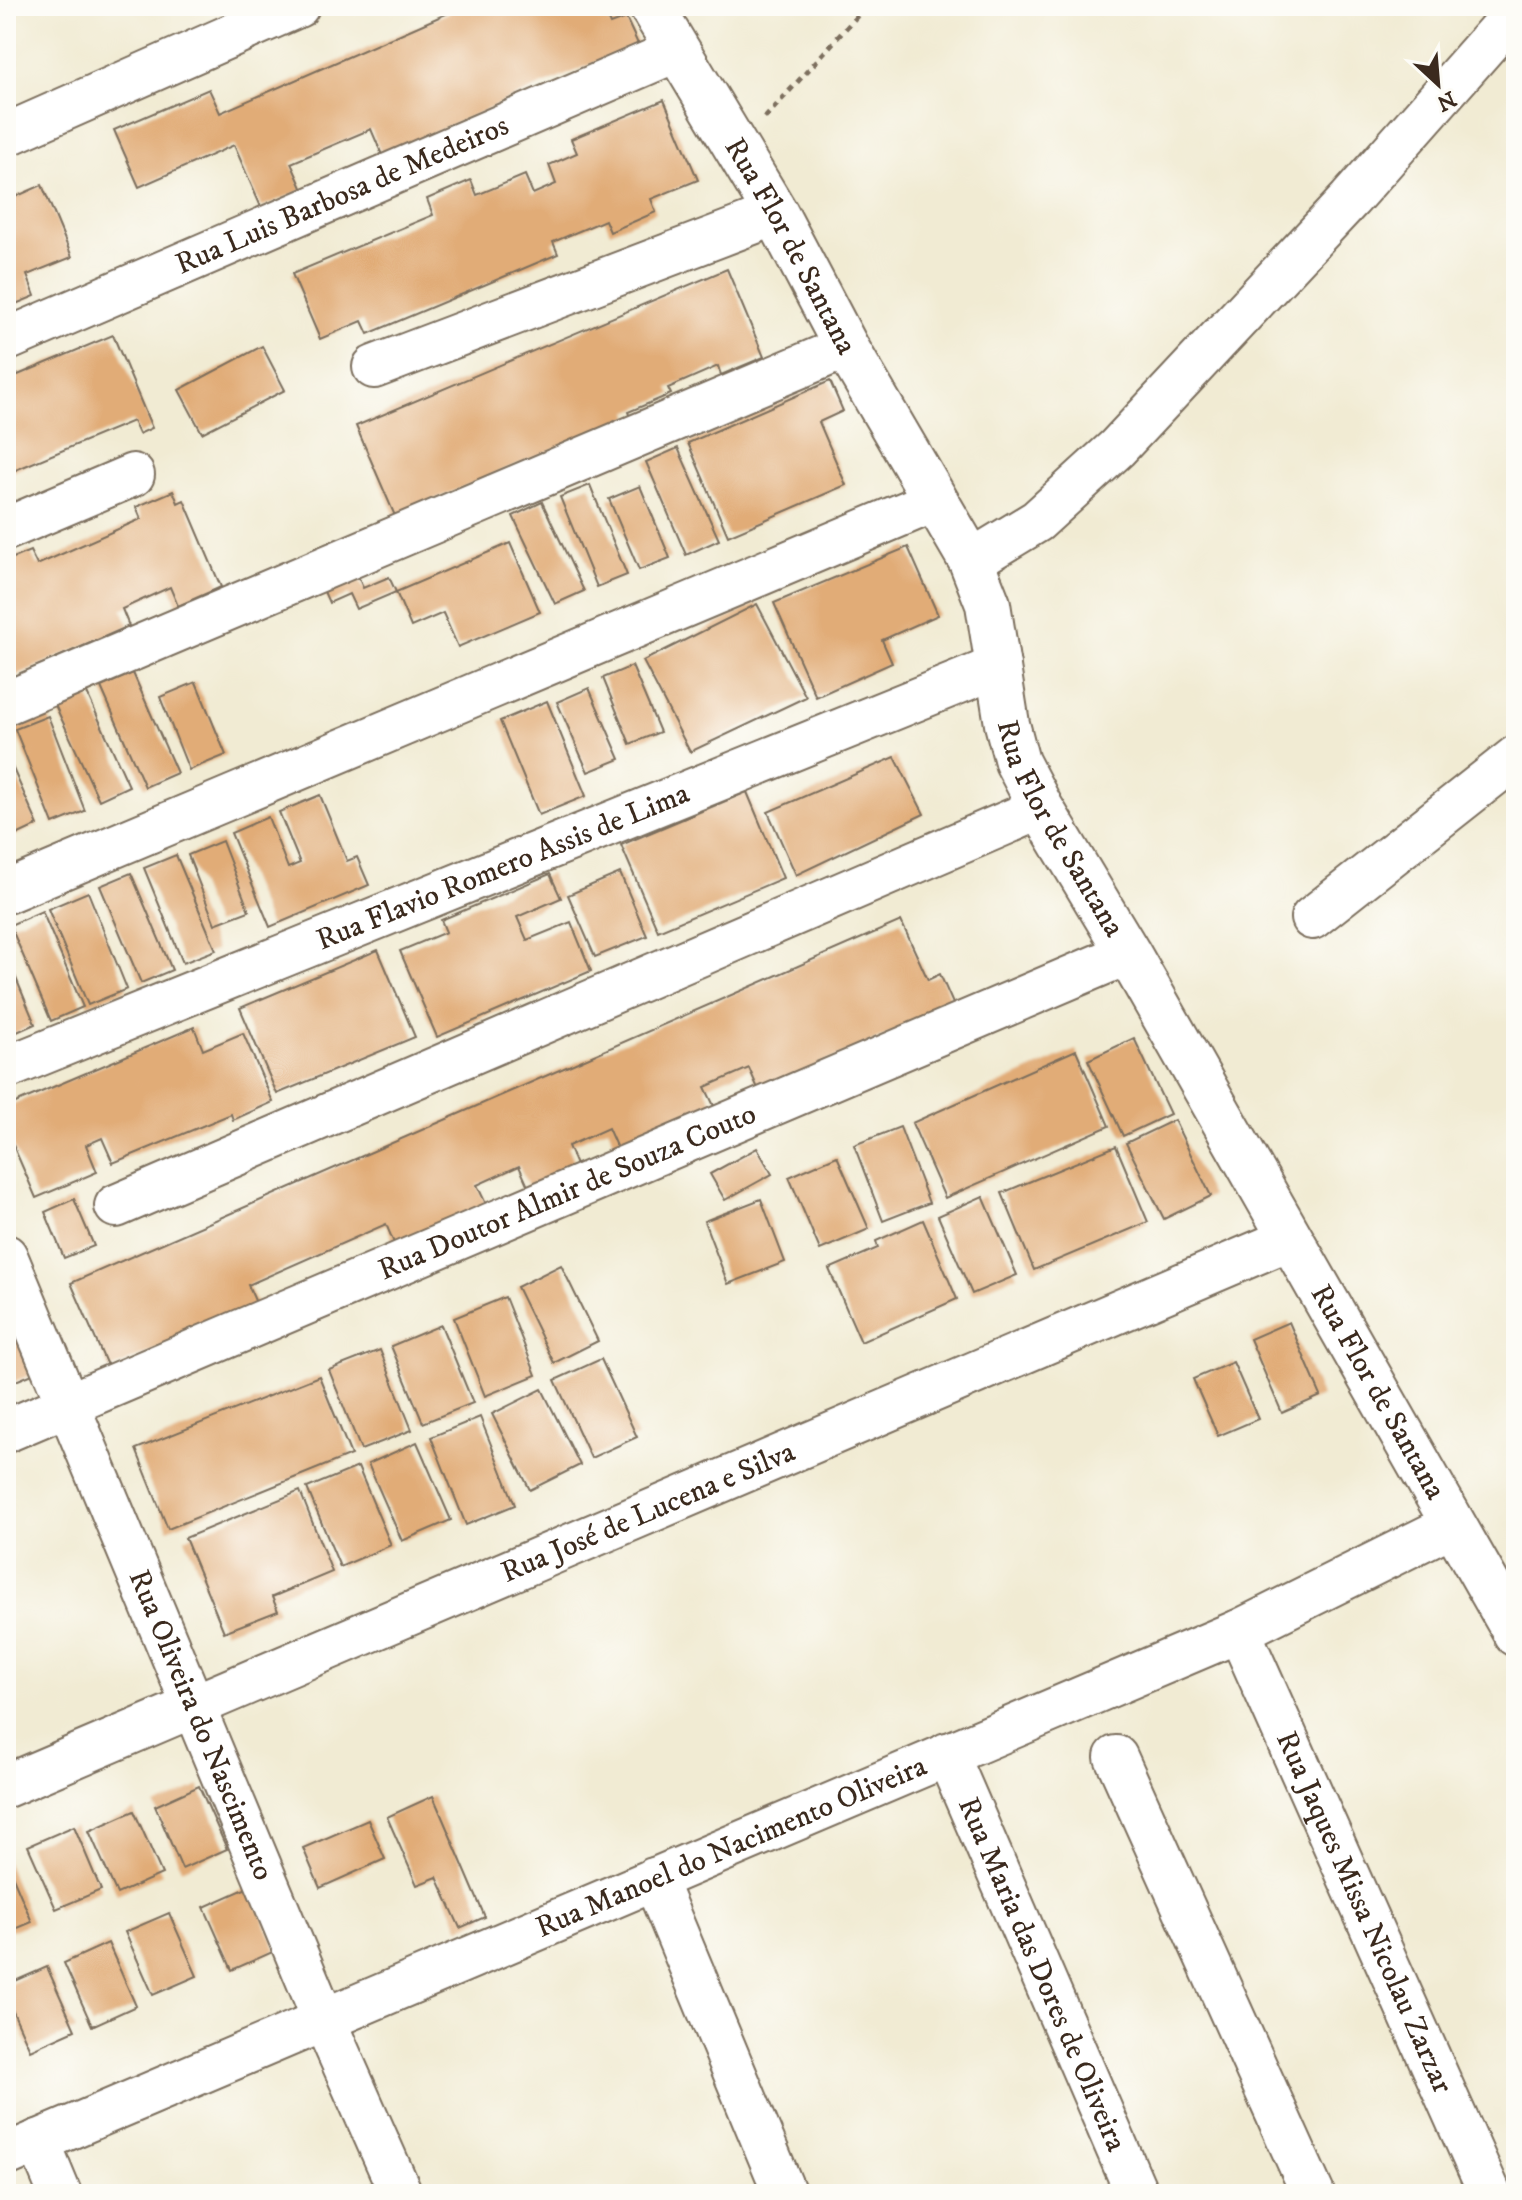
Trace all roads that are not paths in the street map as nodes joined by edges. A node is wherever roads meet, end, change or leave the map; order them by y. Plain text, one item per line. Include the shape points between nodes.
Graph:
1 (298, 6) edge
2 (651, 6) edge
3 (1516, 11) edge
4 (678, 50) junction
5 (6, 135) edge
6 (776, 214) junction
7 (6, 340) edge
8 (846, 347) junction
9 (374, 367) dead end
10 (133, 475) dead end
11 (934, 501) junction
12 (6, 529) edge
13 (971, 561) junction
14 (999, 666) junction
15 (6, 703) edge
16 (1516, 757) edge
17 (1041, 808) junction
18 (6, 892) edge
19 (1312, 918) dead end
20 (1128, 953) junction
21 (6, 1068) edge
22 (116, 1206) dead end
23 (1289, 1239) junction
24 (6, 1256) edge
25 (70, 1405) junction
26 (6, 1431) edge
27 (1452, 1525) junction
28 (1239, 1631) junction
29 (1516, 1634) edge
30 (195, 1707) junction
31 (947, 1754) junction
32 (1116, 1757) dead end
33 (6, 1786) edge
34 (654, 1879) junction
35 (324, 2020) junction
36 (22, 2148) edge
37 (60, 2194) edge
38 (401, 2194) edge
39 (785, 2194) edge
40 (1137, 2194) edge
41 (1313, 2194) edge
42 (1490, 2194) edge

1 - 5 street
2 - 4 street, Rua Flor de Santana
3 - 13 street via 1350,199 1117,448 1037,521
4 - 6 street, Rua Flor de Santana
4 - 7 street, Rua Luis Barbosa de Medeiros
6 - 8 street, Rua Flor de Santana
6 - 9 street
8 - 11 street, Rua Flor de Santana
8 - 15 street
10 - 12 street
11 - 13 street, Rua Flor de Santana
11 - 18 street
13 - 14 street, Rua Flor de Santana via 988,604
14 - 17 street, Rua Flor de Santana via 1017,762
14 - 21 street, Rua Flavio Romero Assis de Lima
16 - 19 street
17 - 20 street, Rua Flor de Santana
17 - 22 street
20 - 23 street, Rua Flor de Santana
20 - 25 street, Rua Doutor Almir de Souza Couto
23 - 27 street, Rua Flor de Santana
23 - 30 street, Rua José de Lucena e Silva
24 - 25 street, Rua Oliveira do Nascimento
25 - 26 street, Rua Doutor Almir de Souza Couto
25 - 30 street, Rua Oliveira do Nascimento
27 - 28 street, Rua Manoel do Nacimento Oliveira
27 - 29 street, Rua Flor de Santana
28 - 31 street, Rua Manoel do Nacimento Oliveira
28 - 42 street, Rua Jaques Missa Nicolau Zarzar
30 - 33 street, Rua José de Lucena e Silva
30 - 35 street, Rua Oliveira do Nascimento
31 - 34 street, Rua Manoel do Nacimento Oliveira
31 - 40 street, Rua Maria das Dores de Oliveira
32 - 41 street
34 - 35 street, Rua Manoel do Nacimento Oliveira
34 - 39 street
35 - 36 street, Rua Manoel do Nacimento Oliveira
35 - 38 street, Rua Oliveira do Nascimento
36 - 37 street

